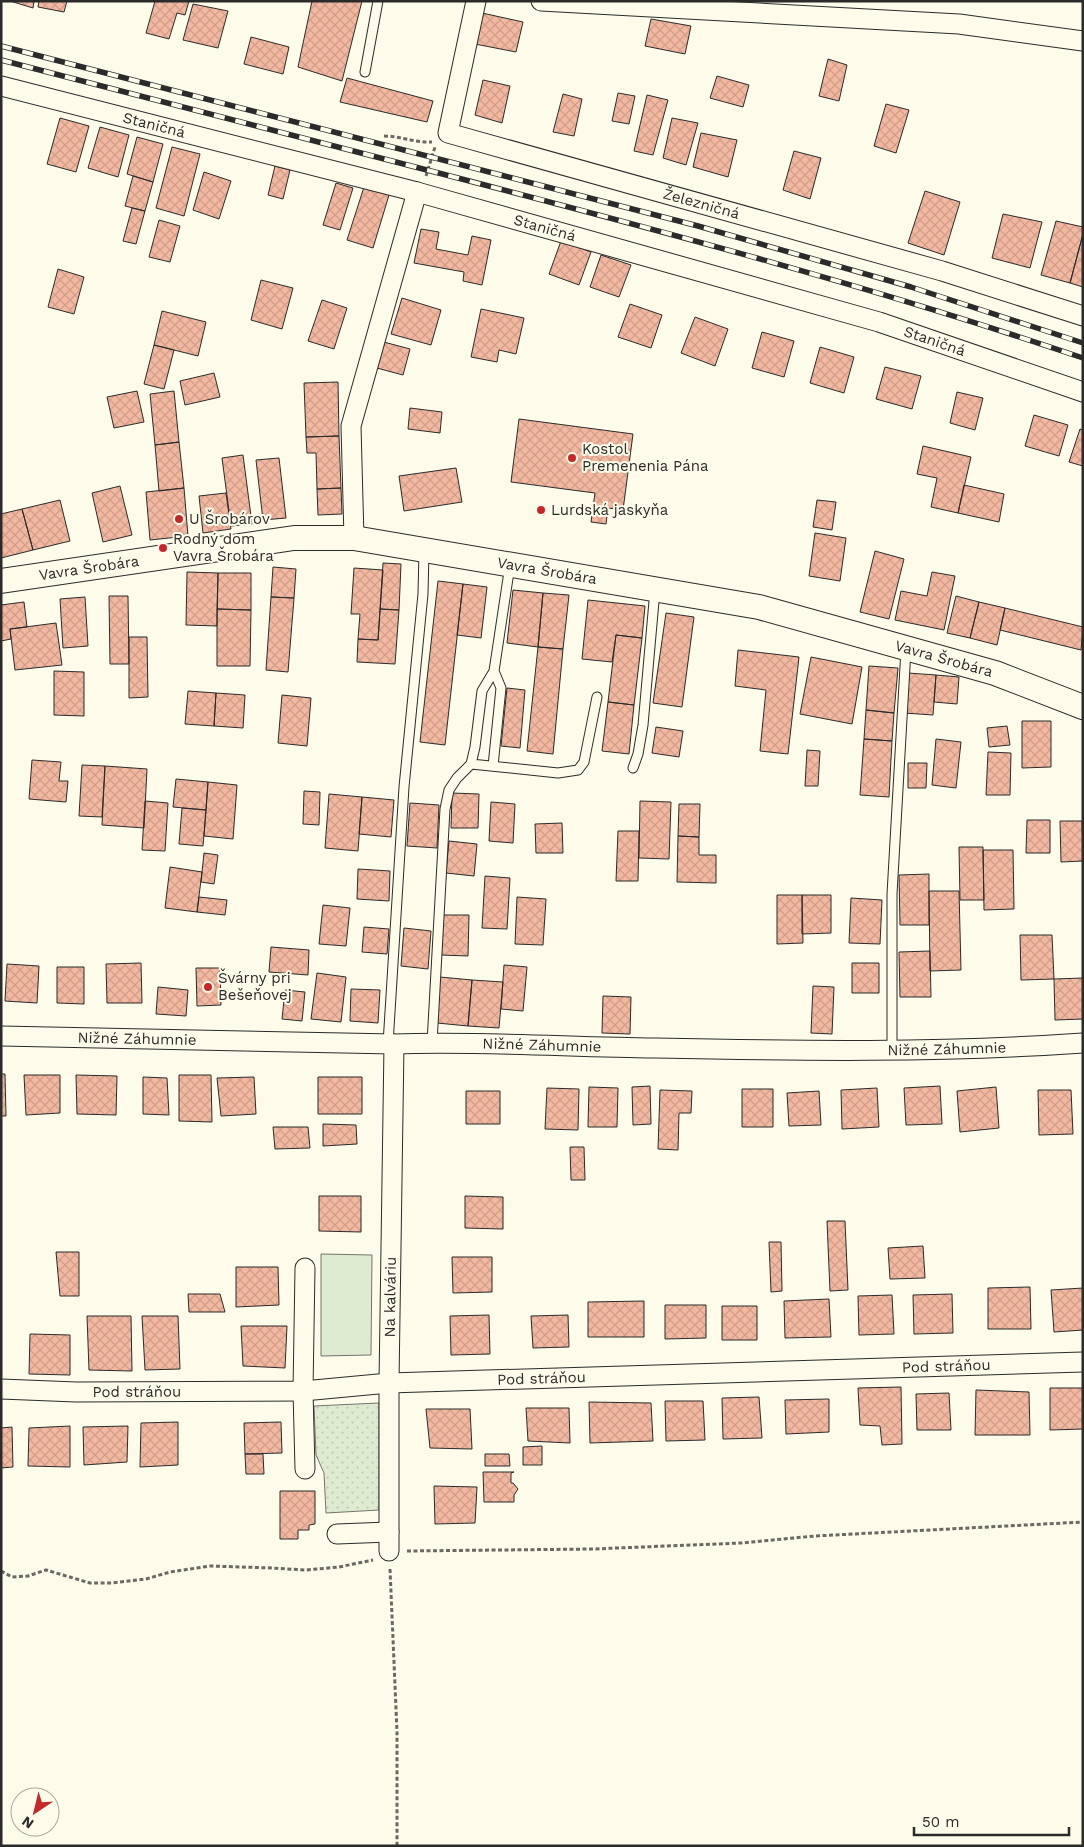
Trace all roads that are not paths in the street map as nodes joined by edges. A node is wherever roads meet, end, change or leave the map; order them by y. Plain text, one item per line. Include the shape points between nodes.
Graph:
1 (378, 1) edge
2 (476, 1) edge
3 (541, 1) edge
4 (1083, 41) edge
5 (365, 72) dead end
6 (1, 86) edge
7 (417, 192) junction
8 (1083, 316) edge
9 (1083, 392) edge
10 (354, 538) junction
11 (424, 551) junction
12 (510, 565) junction
13 (1, 581) edge
14 (655, 590) junction
15 (906, 648) junction
16 (494, 671) junction
17 (598, 696) dead end
18 (1083, 707) edge
19 (471, 764) junction
20 (493, 766) junction
21 (633, 768) dead end
22 (1, 1036) edge
23 (432, 1043) junction
24 (1083, 1043) edge
25 (391, 1044) junction
26 (892, 1051) junction
27 (305, 1268) dead end
28 (1083, 1362) edge
29 (389, 1383) junction
30 (1, 1389) edge
31 (304, 1391) junction
32 (305, 1469) dead end
33 (337, 1534) dead end

1 - 5 lane
2 - 8 street, Železničná via 441,138 942,271
3 - 4 street via 958,24
6 - 7 street, Staničná
7 - 9 street, Staničná via 879,322
7 - 10 street via 351,426
10 - 11 street, Vavra Šrobára
10 - 13 street, Vavra Šrobára via 294,538
11 - 12 street, Vavra Šrobára
11 - 25 lane via 423,594 404,787
12 - 14 street, Vavra Šrobára
12 - 16 lane
14 - 15 street, Vavra Šrobára via 759,608
14 - 21 lane via 642,725
15 - 18 street, Vavra Šrobára via 995,673
15 - 26 lane via 892,894
16 - 19 lane via 482,691
16 - 20 lane via 501,688
17 - 20 lane via 584,762 578,770 558,773
19 - 20 lane
19 - 23 lane via 449,790 445,809
22 - 25 street, Nižné Záhumnie
23 - 25 street, Nižné Záhumnie
23 - 26 street, Nižné Záhumnie
24 - 26 street, Nižné Záhumnie
25 - 29 street, Na kalváriu
27 - 31 street
28 - 29 street, Pod stráňou
29 - 31 street, Pod stráňou
29 - 33 street, Na kalváriu via 389,1542
30 - 31 street, Pod stráňou via 76,1392
31 - 32 street

